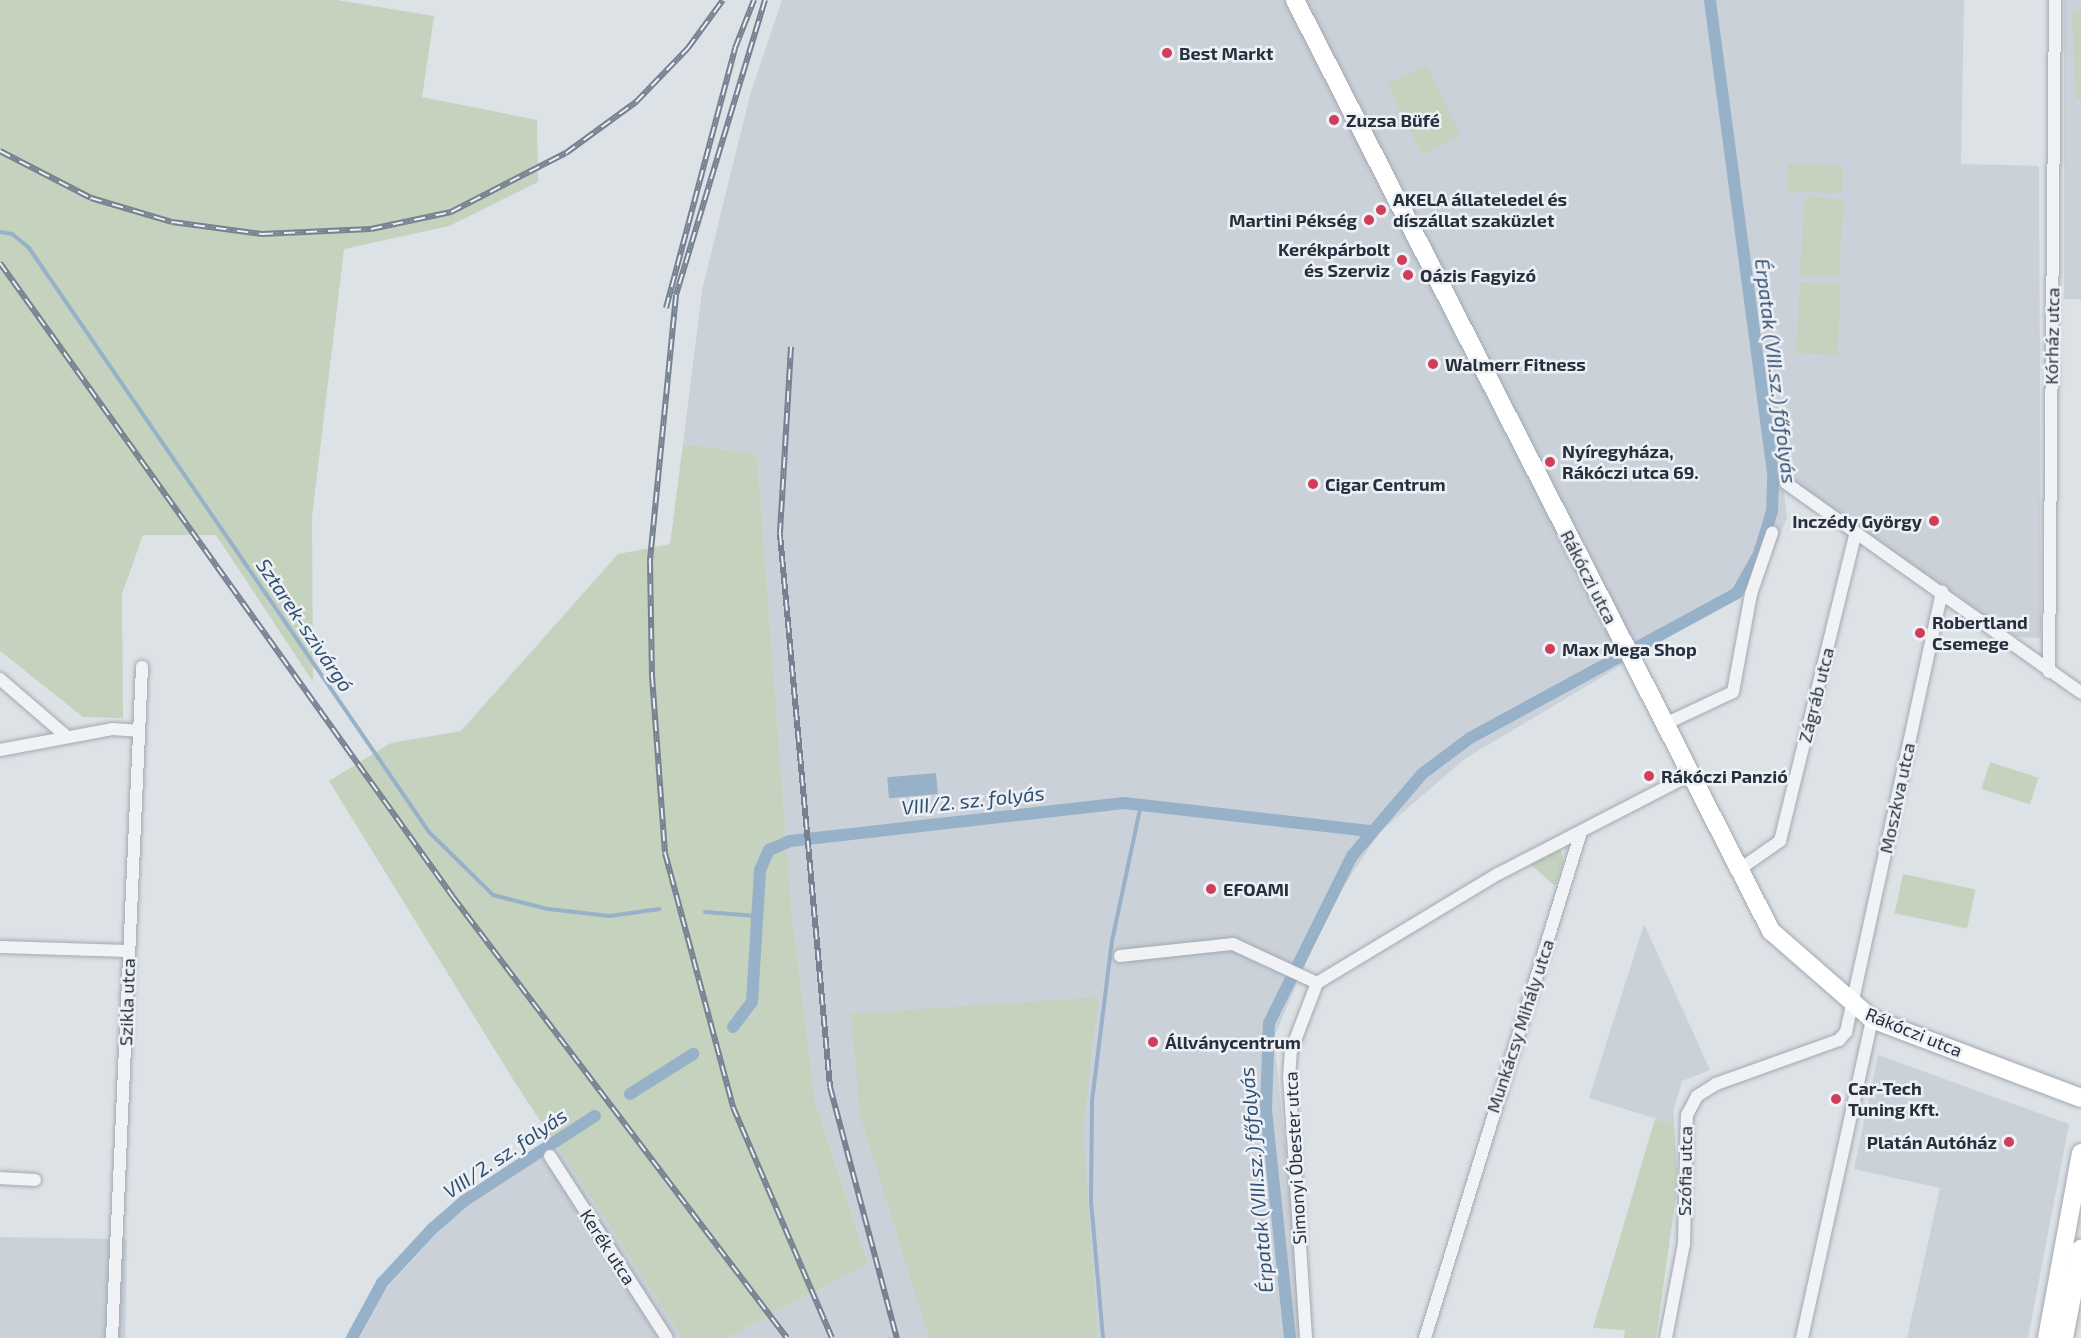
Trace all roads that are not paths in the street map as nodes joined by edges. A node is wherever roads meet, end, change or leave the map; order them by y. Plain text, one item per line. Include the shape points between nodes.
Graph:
1 (1295, 0) edge
2 (2055, 0) edge
3 (1786, 483) dead end
4 (1856, 532) junction
5 (1772, 533) dead end
6 (1942, 591) junction
7 (142, 667) dead end
8 (2049, 672) junction
9 (0, 679) edge
10 (2081, 693) edge
11 (1665, 724) junction
12 (138, 731) junction
13 (66, 736) junction
14 (0, 750) edge
15 (1690, 775) junction
16 (1581, 832) junction
17 (1737, 871) junction
18 (0, 946) edge
19 (129, 951) junction
20 (1120, 956) dead end
21 (1317, 983) junction
22 (1853, 1006) junction
23 (1872, 1019) junction
24 (1846, 1032) junction
25 (1865, 1042) junction
26 (2081, 1098) edge
27 (2081, 1153) edge
28 (550, 1156) dead end
29 (0, 1179) edge
30 (35, 1180) dead end
31 (2081, 1249) edge
32 (112, 1338) edge
33 (667, 1338) edge
34 (1305, 1338) edge
35 (1425, 1338) edge
36 (1666, 1338) edge
37 (1802, 1338) edge
38 (2048, 1338) edge
39 (2064, 1338) edge

1 - 11 main road, Rákóczi utca
2 - 8 street, Kórház utca
3 - 4 street
4 - 6 street
4 - 17 street, Zágráb utca via 1780,840
5 - 11 street via 1751,594 1733,692
6 - 8 street
6 - 22 street, Moszkva utca
7 - 12 street, Szikla utca
8 - 10 street
9 - 13 street
11 - 15 main road, Rákóczi utca
12 - 13 street via 112,729
12 - 19 street, Szikla utca
13 - 14 street
15 - 16 street
15 - 17 main road, Rákóczi utca
16 - 21 street via 1488,880
16 - 35 street, Munkácsy Mihály utca
17 - 22 main road, Rákóczi utca via 1772,931
18 - 19 street
19 - 32 street, Szikla utca
20 - 21 street via 1233,944
21 - 34 street, Simonyi Óbester utca via 1290,1051 1289,1078
22 - 23 main road, Rákóczi utca
22 - 24 street
23 - 25 street
23 - 26 main road, Rákóczi utca
24 - 25 street
24 - 36 street, Szófia utca via 1839,1040 1716,1084 1697,1096 1687,1115 1684,1244
25 - 37 street
27 - 38 main road
28 - 33 street, Kerék utca
29 - 30 street
31 - 39 main road

